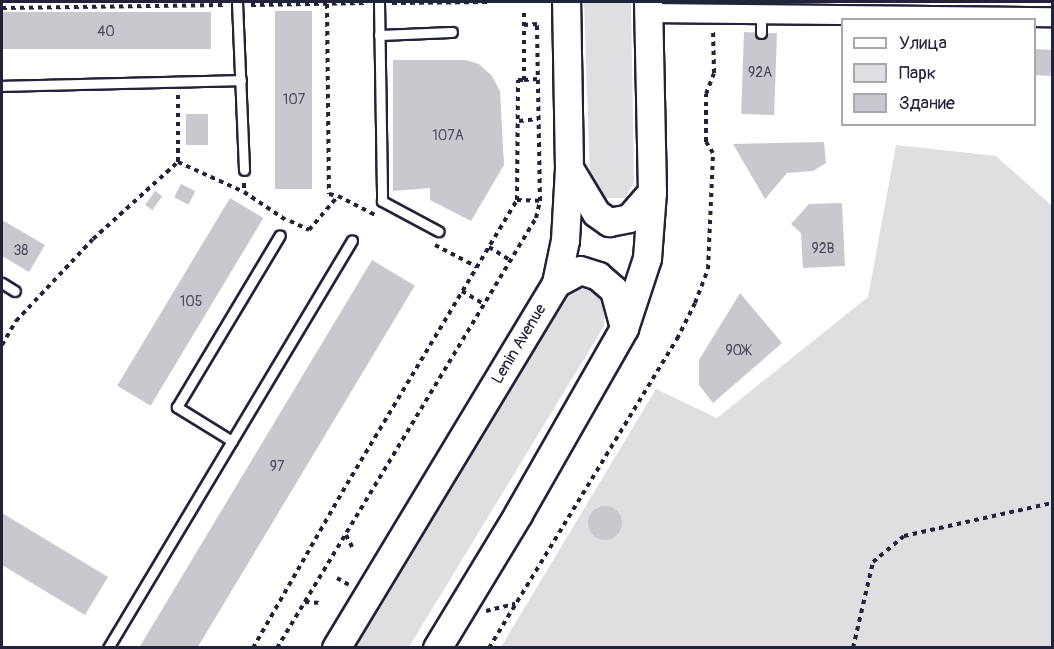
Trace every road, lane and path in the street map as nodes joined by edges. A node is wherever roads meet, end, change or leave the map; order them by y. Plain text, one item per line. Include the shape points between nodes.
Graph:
1 (237, 2) edge
2 (379, 2) edge
3 (566, 2) edge
4 (327, 4) dead end
5 (648, 7) edge
6 (524, 9) dead end
7 (761, 14) junction
8 (847, 17) edge
9 (958, 17) edge
10 (1053, 17) edge
11 (524, 25) junction
12 (452, 32) dead end
13 (761, 33) dead end
14 (379, 35) junction
15 (537, 79) junction
16 (241, 80) junction
17 (524, 80) junction
18 (178, 82) junction
19 (2, 86) edge
20 (538, 119) junction
21 (519, 121) junction
22 (178, 162) junction
23 (569, 168) junction
24 (244, 170) joint
25 (244, 192) junction
26 (652, 192) junction
27 (338, 196) junction
28 (517, 200) junction
29 (540, 201) junction
30 (290, 221) junction
31 (387, 222) dead end
32 (438, 231) dead end
33 (280, 236) joint
34 (352, 242) dead end
35 (427, 242) dead end
36 (489, 248) junction
37 (510, 260) junction
38 (477, 267) junction
39 (2, 283) edge
40 (556, 283) junction
41 (15, 291) dead end
42 (462, 291) junction
43 (484, 304) junction
44 (624, 328) junction
45 (2, 345) edge
46 (232, 441) junction
47 (1053, 503) edge
48 (345, 534) junction
49 (353, 549) dead end
50 (305, 602) junction
51 (321, 603) dead end
52 (515, 604) dead end
53 (485, 611) dead end
54 (108, 648) edge
55 (253, 648) edge
56 (277, 648) edge
57 (336, 648) edge
58 (437, 648) edge
59 (853, 648) edge

1 - 16 lane
2 - 14 lane
3 - 23 main road, Lenin Avenue
4 - 27 path via 329,194
5 - 7 street
5 - 26 main road
6 - 11 path
7 - 8 street
7 - 13 lane
8 - 9 street
9 - 10 street
11 - 15 path via 537,24
11 - 17 path
12 - 14 lane
14 - 32 lane via 382,201
15 - 17 path
15 - 20 path
16 - 18 lane
16 - 24 lane
17 - 21 path via 518,80
18 - 19 lane
18 - 22 path
20 - 21 path
20 - 29 path
21 - 28 path
22 - 25 path
22 - 45 path via 93,239 16,321
23 - 26 main road via 596,213 609,222 629,218
23 - 40 main road, Lenin Avenue via 565,240
24 - 25 path
25 - 30 path
26 - 44 main road via 647,258
27 - 30 path via 309,230
27 - 31 path
28 - 29 path
28 - 36 path
29 - 37 path via 536,218
30 - 33 path
33 - 46 lane via 177,407
34 - 46 lane
35 - 38 path
36 - 37 path
36 - 38 path
37 - 43 path
38 - 42 path
39 - 41 lane
40 - 44 main road via 580,270 598,276 614,290
40 - 57 main road, Lenin Avenue
42 - 43 path
42 - 55 path
43 - 48 path
44 - 58 main road
46 - 54 lane
47 - 59 path via 904,536 873,562
48 - 49 path
48 - 50 path
50 - 51 path
50 - 56 path
52 - 53 path

